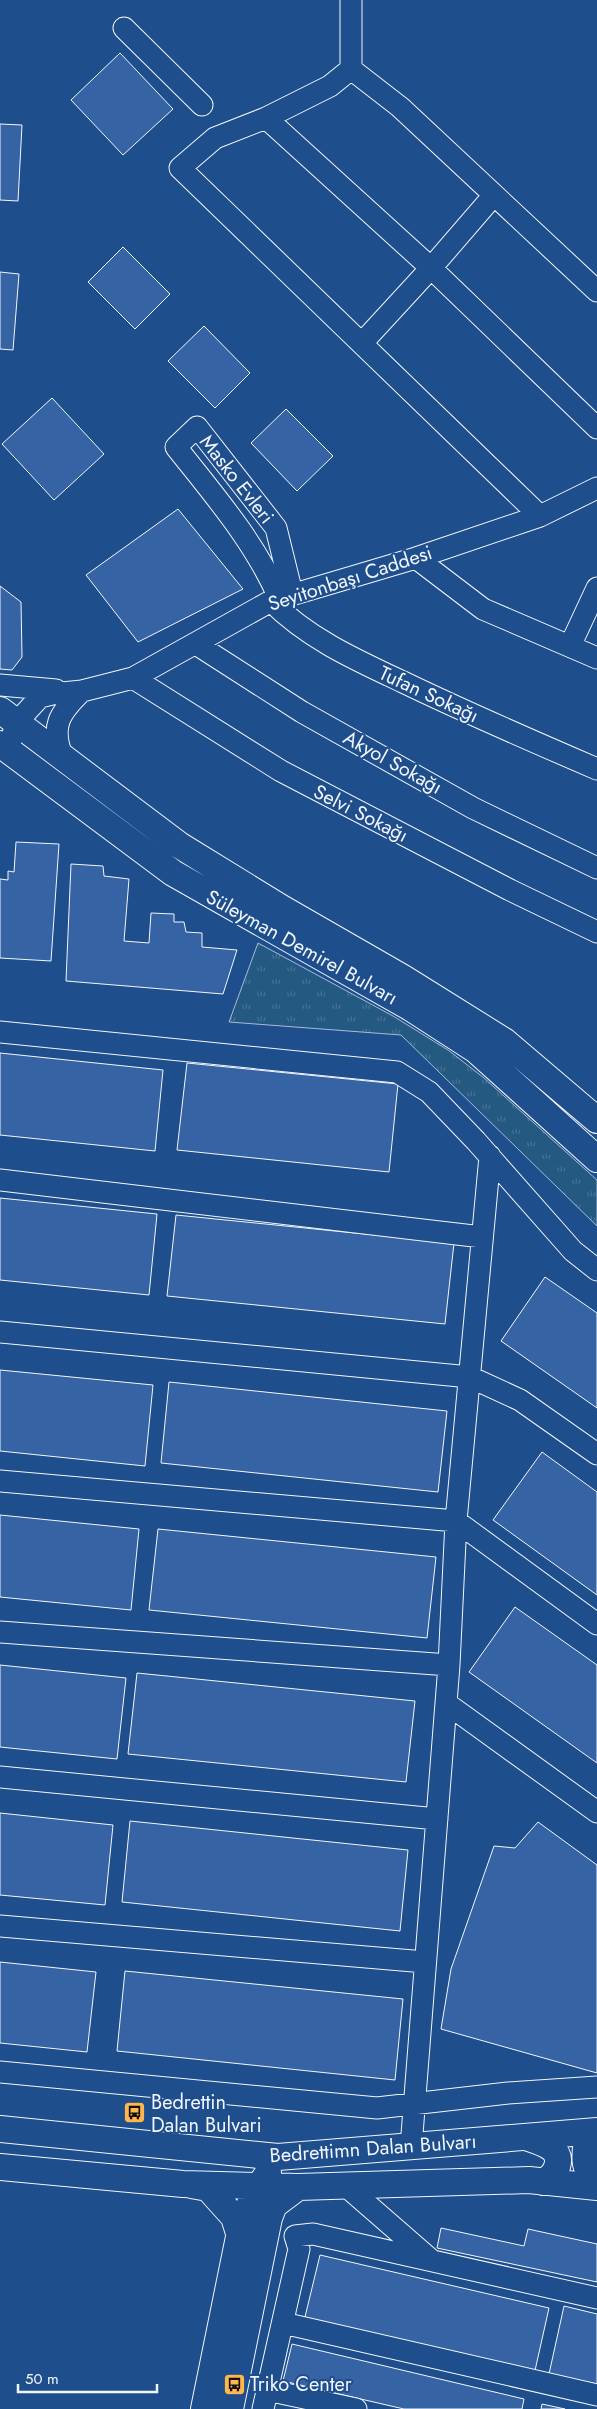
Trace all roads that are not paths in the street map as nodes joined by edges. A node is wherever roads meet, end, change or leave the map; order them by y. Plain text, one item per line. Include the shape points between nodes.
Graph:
1 (351, 0) edge
2 (124, 28) dead end
3 (351, 69) junction
4 (202, 105) dead end
5 (266, 118) junction
6 (494, 195) junction
7 (432, 268) junction
8 (597, 291) edge
9 (362, 343) junction
10 (597, 428) edge
11 (597, 488) edge
12 (540, 516) junction
13 (416, 558) junction
14 (597, 588) edge
15 (281, 597) junction
16 (196, 644) junction
17 (570, 646) junction
18 (597, 658) edge
19 (133, 678) junction
20 (0, 685) edge
21 (82, 691) junction
22 (8, 716) edge
23 (4, 746) edge
24 (63, 758) junction
25 (597, 769) edge
26 (597, 868) edge
27 (597, 932) edge
28 (0, 1032) edge
29 (597, 1120) edge
30 (490, 1156) junction
31 (597, 1159) edge
32 (0, 1180) edge
33 (482, 1237) junction
34 (597, 1270) edge
35 (0, 1332) edge
36 (470, 1377) junction
37 (597, 1454) edge
38 (0, 1481) edge
39 (456, 1521) junction
40 (597, 1624) edge
41 (0, 1632) edge
42 (449, 1665) junction
43 (446, 1703) junction
44 (0, 1777) edge
45 (597, 1812) edge
46 (437, 1819) junction
47 (0, 1926) edge
48 (425, 1962) junction
49 (0, 2072) edge
50 (597, 2087) edge
51 (414, 2104) junction
52 (0, 2130) edge
53 (597, 2132) edge
54 (526, 2137) junction
55 (597, 2137) edge
56 (411, 2147) junction
57 (278, 2157) junction
58 (0, 2167) edge
59 (543, 2182) junction
60 (597, 2183) edge
61 (183, 2184) junction
62 (260, 2185) junction
63 (346, 2186) junction
64 (298, 2187) junction
65 (597, 2187) edge
66 (240, 2234) junction
67 (433, 2262) junction
68 (597, 2298) edge
69 (282, 2323) junction
70 (597, 2395) edge
71 (265, 2399) edge
72 (204, 2409) edge
73 (230, 2409) edge
74 (356, 2409) edge

1 - 3 street
2 - 4 street
3 - 5 street via 330,86
3 - 6 street via 400,107
5 - 7 street
5 - 9 street via 215,138 180,168
6 - 7 street
6 - 8 street
7 - 9 street
7 - 10 street
9 - 12 street
11 - 12 street, Seyitonbaşı Caddesi
12 - 13 street, Seyitonbaşı Caddesi
13 - 15 street, Seyitonbaşı Caddesi
13 - 17 street via 483,610
14 - 17 street
15 - 15 street, Masko Evleri via 276,528 197,427 176,447 254,549
15 - 16 street, Seyitonbaşı Caddesi
15 - 25 street, Tufan Sokağı via 300,628 475,717
16 - 19 street, Seyitonbaşı Caddesi
16 - 26 street, Akyol Sokağı via 319,722 474,808
17 - 18 street
19 - 21 street, Seyitonbaşı Caddesi
19 - 27 street, Selvi Sokağı via 281,771
20 - 21 street, Seyitonbaşı Caddesi
21 - 22 street, Seyitonbaşı Caddesi via 40,697
21 - 24 street via 62,712 58,722 57,743
22 - 23 street, Seyitonbaşı Caddesi
22 - 24 main road, Süleyman Demirel Bulvarı
23 - 31 main road, Süleyman Demirel Bulvarı via 173,874 410,1008 476,1050
24 - 29 main road, Süleyman Demirel Bulvarı via 179,845 489,1031 526,1058
28 - 30 street via 397,1072 429,1092
30 - 33 street
30 - 34 street via 573,1251
32 - 33 street
33 - 36 street
35 - 36 street
36 - 37 street via 520,1400
36 - 39 street
38 - 39 street
39 - 40 street
39 - 42 street
41 - 42 street
42 - 43 street
43 - 45 street
43 - 46 street
44 - 46 street
46 - 48 street
47 - 48 street
48 - 51 street
49 - 51 street via 376,2108
50 - 51 street
51 - 56 street
52 - 57 main road, Bedrettimn Dalan Bulvarı
53 - 54 main road, Bedrettimn Dalan Bulvarı
54 - 56 main road, Bedrettimn Dalan Bulvarı
54 - 59 main road via 545,2144 558,2157 555,2172
55 - 60 main road via 587,2141 584,2157 589,2176
56 - 57 main road, Bedrettimn Dalan Bulvarı
57 - 62 main road
58 - 61 main road, Bedrettimn Dalan Bulvarı
59 - 63 main road, Bedrettimn Dalan Bulvarı
59 - 65 main road, Bedrettimn Dalan Bulvarı
61 - 62 main road, Bedrettimn Dalan Bulvarı
61 - 66 main road via 208,2188 234,2217
62 - 64 main road, Bedrettimn Dalan Bulvarı
62 - 66 main road
63 - 64 main road, Bedrettimn Dalan Bulvarı
63 - 67 street
64 - 73 main road via 274,2204 269,2218
66 - 72 main road
67 - 68 street
67 - 69 street via 313,2234 295,2236 299,2249
69 - 70 street
69 - 71 street
71 - 74 street

